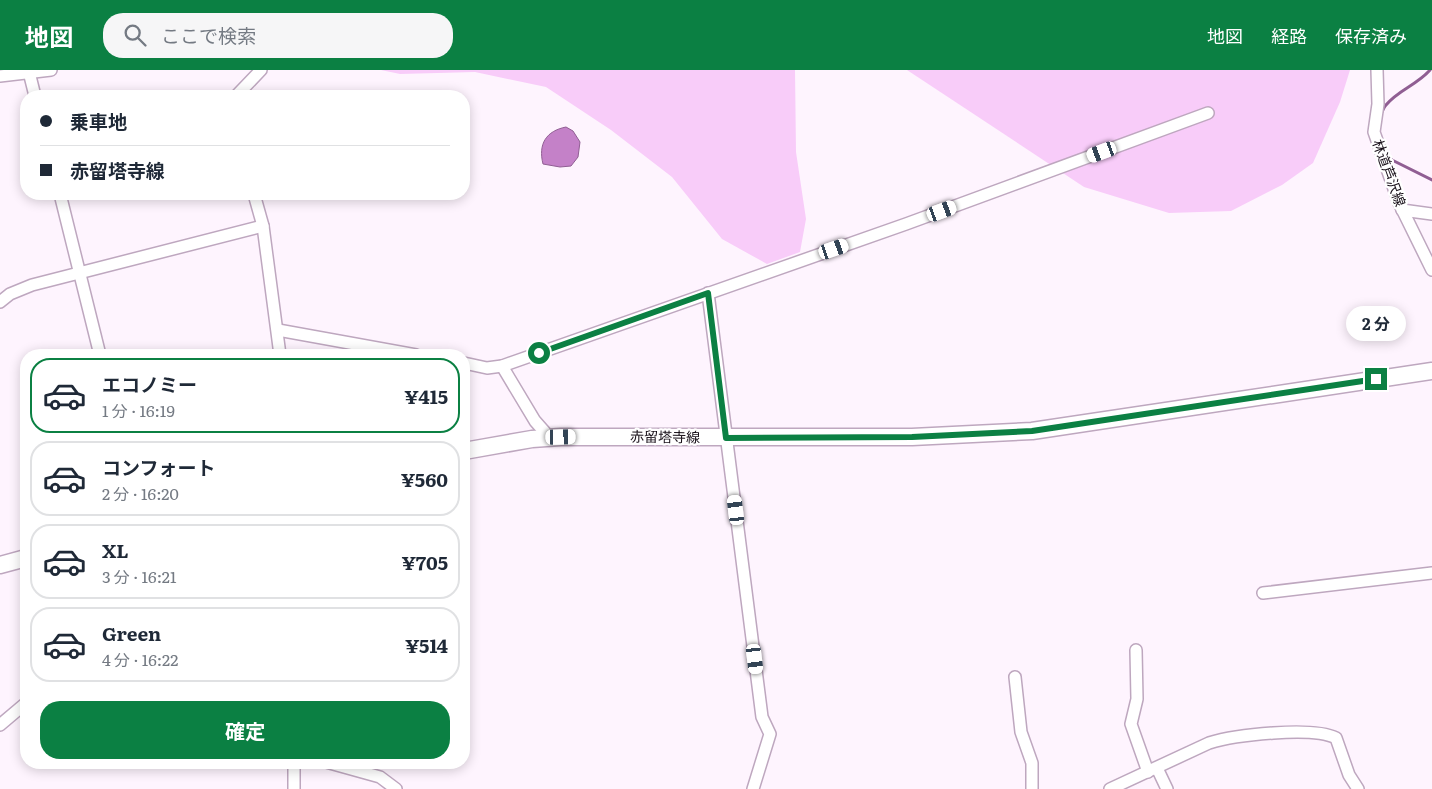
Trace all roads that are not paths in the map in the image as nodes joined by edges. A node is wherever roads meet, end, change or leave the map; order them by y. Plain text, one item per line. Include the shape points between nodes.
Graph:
1 (51, 70) edge
2 (262, 70) edge
3 (1377, 70) edge
4 (29, 72) junction
5 (0, 76) edge
6 (34, 90) edge
7 (242, 90) edge
8 (1208, 113) dead end
9 (62, 200) edge
10 (256, 200) edge
11 (1402, 210) junction
12 (1432, 214) edge
13 (264, 226) junction
14 (1432, 270) edge
15 (80, 272) junction
16 (708, 293) junction
17 (0, 302) edge
18 (278, 330) junction
19 (99, 349) edge
20 (280, 349) edge
21 (383, 349) edge
22 (470, 364) edge
23 (502, 366) junction
24 (1432, 371) edge
25 (550, 438) junction
26 (726, 438) junction
27 (470, 450) edge
28 (20, 560) edge
29 (0, 565) edge
30 (1432, 573) edge
31 (1264, 593) dead end
32 (1136, 650) dead end
33 (1015, 677) dead end
34 (20, 708) edge
35 (0, 725) edge
36 (294, 769) edge
37 (350, 769) edge
38 (1153, 770) junction
39 (294, 789) edge
40 (396, 789) edge
41 (753, 789) edge
42 (1032, 789) edge
43 (1110, 789) edge
44 (1167, 789) edge
45 (1358, 789) edge

1 - 4 street
2 - 7 street
3 - 11 street, 林道芦沢線 via 1378,104 1374,132
4 - 5 street
4 - 6 street
8 - 16 street
9 - 15 street
10 - 13 street
11 - 12 street
11 - 14 street, 林道芦沢線
13 - 15 street
13 - 18 street
15 - 17 street via 21,288
15 - 19 street
16 - 23 street
16 - 26 street
18 - 20 street
18 - 21 street
22 - 23 street via 488,368
23 - 25 street via 535,421
24 - 26 main road, 赤留塔寺線 via 1032,431 912,437
25 - 26 main road, 赤留塔寺線
25 - 27 main road, 赤留塔寺線
26 - 41 street via 762,717 770,734
28 - 29 main road
30 - 31 street
32 - 38 street via 1137,699 1131,724
33 - 42 street via 1021,732 1032,763
34 - 35 street
36 - 39 street
37 - 40 street via 380,778
38 - 43 street
38 - 44 street
38 - 45 street via 1226,738 1277,733 1327,735 1336,738 1349,776

